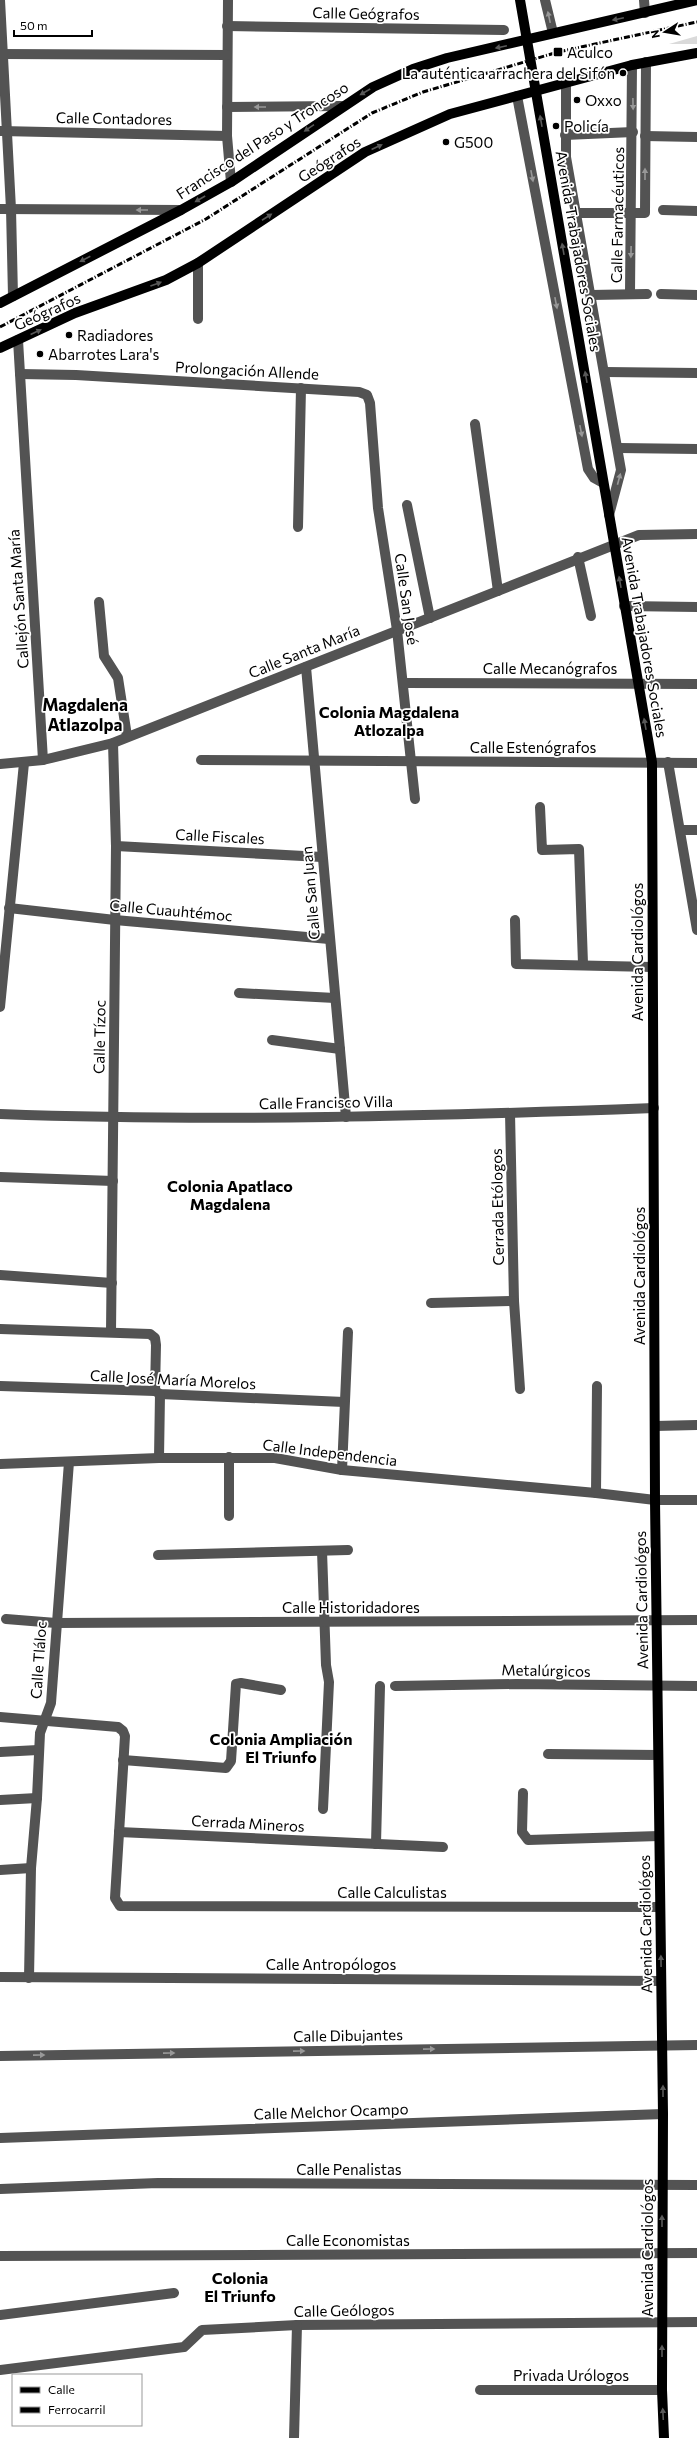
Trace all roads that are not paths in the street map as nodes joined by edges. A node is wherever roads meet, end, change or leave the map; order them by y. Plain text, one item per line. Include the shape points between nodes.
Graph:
1 (0, 0) edge
2 (228, 0) edge
3 (520, 0) edge
4 (545, 0) edge
5 (644, 0) edge
6 (697, 0) edge
7 (645, 13) junction
8 (227, 26) junction
9 (504, 30) dead end
10 (552, 33) junction
11 (697, 53) edge
12 (1, 54) edge
13 (227, 55) junction
14 (646, 62) junction
15 (632, 65) junction
16 (566, 82) junction
17 (517, 96) junction
18 (342, 106) junction
19 (226, 107) junction
20 (3, 131) edge
21 (633, 132) junction
22 (565, 135) junction
23 (227, 136) junction
24 (645, 136) junction
25 (697, 137) edge
26 (230, 182) junction
27 (0, 209) edge
28 (11, 209) junction
29 (181, 210) junction
30 (663, 210) dead end
31 (697, 211) edge
32 (576, 212) junction
33 (632, 213) junction
34 (198, 263) junction
35 (630, 294) junction
36 (647, 294) dead end
37 (661, 294) dead end
38 (591, 295) junction
39 (697, 295) edge
40 (13, 296) junction
41 (0, 303) edge
42 (198, 319) dead end
43 (18, 340) junction
44 (0, 348) edge
45 (605, 372) junction
46 (697, 373) edge
47 (20, 374) junction
48 (301, 388) junction
49 (370, 403) joint
50 (475, 424) dead end
51 (619, 448) junction
52 (697, 449) edge
53 (603, 484) junction
54 (407, 505) dead end
55 (608, 517) junction
56 (298, 527) dead end
57 (697, 534) edge
58 (613, 544) junction
59 (578, 557) junction
60 (498, 591) junction
61 (98, 602) dead end
62 (624, 606) junction
63 (697, 607) edge
64 (591, 616) dead end
65 (430, 618) junction
66 (397, 630) junction
67 (306, 666) junction
68 (403, 683) junction
69 (638, 684) junction
70 (697, 684) edge
71 (127, 736) junction
72 (113, 742) junction
73 (43, 760) junction
74 (201, 760) dead end
75 (314, 760) junction
76 (412, 761) junction
77 (652, 762) junction
78 (668, 762) junction
79 (697, 762) edge
80 (24, 763) junction
81 (0, 764) edge
82 (415, 799) dead end
83 (540, 807) dead end
84 (681, 830) junction
85 (697, 830) edge
86 (116, 846) junction
87 (322, 857) junction
88 (695, 904) edge
89 (9, 908) junction
90 (115, 920) junction
91 (515, 920) dead end
92 (697, 930) edge
93 (329, 939) junction
94 (583, 964) junction
95 (652, 967) junction
96 (239, 993) dead end
97 (335, 998) junction
98 (0, 1007) edge
99 (272, 1040) dead end
100 (340, 1049) junction
101 (654, 1108) junction
102 (510, 1113) junction
103 (0, 1114) edge
104 (346, 1117) junction
105 (114, 1118) junction
106 (0, 1177) edge
107 (113, 1181) junction
108 (0, 1275) edge
109 (112, 1283) junction
110 (514, 1301) junction
111 (431, 1303) dead end
112 (0, 1329) edge
113 (111, 1332) junction
114 (348, 1332) dead end
115 (0, 1386) edge
116 (597, 1386) dead end
117 (520, 1389) dead end
118 (158, 1393) junction
119 (344, 1402) junction
120 (697, 1425) edge
121 (655, 1426) junction
122 (229, 1457) junction
123 (159, 1458) junction
124 (69, 1462) junction
125 (0, 1464) edge
126 (342, 1470) junction
127 (596, 1493) junction
128 (655, 1500) junction
129 (697, 1500) edge
130 (229, 1516) dead end
131 (348, 1550) dead end
132 (322, 1551) junction
133 (158, 1555) dead end
134 (6, 1619) dead end
135 (656, 1620) junction
136 (697, 1620) edge
137 (324, 1622) junction
138 (56, 1623) junction
139 (380, 1686) dead end
140 (395, 1686) dead end
141 (656, 1686) junction
142 (697, 1686) edge
143 (281, 1690) dead end
144 (0, 1717) edge
145 (44, 1720) junction
146 (38, 1750) junction
147 (0, 1752) edge
148 (548, 1754) dead end
149 (658, 1755) junction
150 (123, 1760) junction
151 (522, 1793) dead end
152 (37, 1798) junction
153 (0, 1800) edge
154 (323, 1809) dead end
155 (119, 1832) junction
156 (659, 1836) junction
157 (376, 1844) junction
158 (443, 1847) dead end
159 (31, 1868) junction
160 (0, 1870) edge
161 (660, 1907) junction
162 (0, 1977) edge
163 (29, 1978) junction
164 (661, 1980) junction
165 (662, 2045) junction
166 (697, 2045) edge
167 (0, 2056) edge
168 (663, 2114) junction
169 (0, 2138) edge
170 (662, 2185) junction
171 (697, 2185) edge
172 (0, 2189) edge
173 (697, 2253) edge
174 (662, 2254) junction
175 (0, 2256) edge
176 (174, 2293) dead end
177 (0, 2315) edge
178 (697, 2322) edge
179 (662, 2323) junction
180 (297, 2325) junction
181 (0, 2370) edge
182 (480, 2390) dead end
183 (662, 2390) junction
184 (294, 2438) edge
185 (664, 2438) edge

1 - 12 street
2 - 8 street
53 -> 3 main road, Avenida Trabajadores Sociales
10 -> 4 street
5 - 7 street
6 - 7 main road
7 -> 10 main road
8 - 9 street, Calle Geógrafos
8 - 13 street
10 -> 18 main road, Francisco del Paso y Troncoso via 447,58 413,69 373,87
11 - 14 main road, Geógrafos
12 - 13 street
12 - 20 street
13 - 19 street
14 - 15 main road, Geógrafos
14 - 24 street, Calle Farmacéuticos
15 - 16 main road, Geógrafos
15 -> 21 street, Calle Farmacéuticos
16 - 17 main road, Geógrafos
16 - 22 street, Avenida Trabajadores Sociales
34 -> 17 main road, Geógrafos via 365,152 450,114
17 -> 53 street, Avenida Trabajadores Sociales via 588,469 594,478
18 -> 19 street
18 -> 26 main road, Francisco del Paso y Troncoso
19 - 23 street
20 - 23 street, Calle Contadores
20 - 28 street
21 - 22 street
21 - 33 street, Calle Farmacéuticos
22 - 32 street, Avenida Trabajadores Sociales via 566,157
23 - 26 street
24 - 25 street
33 -> 24 street, Calle Farmacéuticos via 645,213
26 -> 29 main road, Francisco del Paso y Troncoso
27 - 28 street
29 -> 28 street
28 - 40 street
29 -> 40 main road, Francisco del Paso y Troncoso
30 - 31 street
32 - 33 street
32 - 38 street, Avenida Trabajadores Sociales
33 -> 35 street, Calle Farmacéuticos
34 - 42 street
43 -> 34 main road, Geógrafos via 75,313 166,280
35 - 36 street
35 - 38 street
37 - 39 street
38 - 45 street, Avenida Trabajadores Sociales
40 - 41 main road, Francisco del Paso y Troncoso
43 - 44 main road, Geógrafos
43 - 47 street, Callejón Santa María
45 - 46 street
45 - 51 street, Avenida Trabajadores Sociales
47 - 48 street, Prolongación Allende
47 - 73 street, Callejón Santa María
48 - 49 street, Prolongación Allende via 359,392 367,395
48 - 56 street
49 - 66 street, Calle San José via 378,508
50 - 60 street
51 - 52 street
55 -> 51 street, Avenida Trabajadores Sociales via 621,470
53 - 55 main road, Avenida Trabajadores Sociales
54 - 65 street
55 - 58 main road, Avenida Trabajadores Sociales
57 - 58 street, Calle Santa María via 639,535
58 - 59 street, Calle Santa María
62 -> 58 main road, Avenida Trabajadores Sociales
59 - 60 street, Calle Santa María
59 - 64 street
60 - 65 street, Calle Santa María
61 - 71 street via 104,656 118,678
62 - 63 street
62 - 69 main road, Avenida Trabajadores Sociales
65 - 66 street, Calle Santa María
66 - 67 street, Calle Santa María
66 - 68 street, Calle San José
67 - 71 street, Calle Santa María
67 - 75 street, Calle San Juan
68 - 69 street, Calle Mecanógrafos
68 - 76 street, Calle San José
69 - 70 street, Calle Mecanógrafos
77 -> 69 main road, Avenida Trabajadores Sociales
71 - 72 street, Calle Santa María
72 - 73 street, Calle Santa María
72 - 86 street, Calle Tízoc
73 - 80 street, Calle Santa María
74 - 75 street, Calle Estenógrafos
75 - 76 street, Calle Estenógrafos
75 - 87 street, Calle San Juan
76 - 77 street, Calle Estenógrafos
76 - 82 street, Calle San José
77 - 78 street, Calle Estenógrafos
77 - 95 main road, Avenida Cardiológos
78 - 79 street, Calle Estenógrafos
78 - 84 street
80 - 81 street, Calle Santa María
80 - 89 street
83 - 94 street via 542,850 579,849
84 - 85 street
84 - 88 street
86 - 87 street, Calle Fiscales
86 - 90 street, Calle Tízoc
87 - 93 street, Calle San Juan
88 - 92 street
89 - 90 street, Calle Cuauhtémoc
89 - 98 street
90 - 93 street, Calle Cuauhtémoc
90 - 105 street, Calle Tízoc
91 - 94 street via 516,964
93 - 97 street, Calle San Juan
94 - 95 street
95 - 101 main road, Avenida Cardiológos
96 - 97 street
97 - 100 street, Calle San Juan
99 - 100 street
100 - 104 street, Calle San Juan
101 - 102 street, Calle Francisco Villa
101 - 121 main road, Avenida Cardiológos
102 - 104 street, Calle Francisco Villa
102 - 110 street, Cerrada Etólogos
103 - 105 street, Calle Francisco Villa
104 - 105 street, Calle Francisco Villa
105 - 107 street, Calle Tízoc
106 - 107 street
107 - 109 street, Calle Tízoc
108 - 109 street
109 - 113 street, Calle Tízoc
110 - 111 street
110 - 117 street, Cerrada Etólogos
112 - 113 street
113 - 118 street via 150,1334 155,1338
114 - 119 street
115 - 118 street, Calle José María Morelos
116 - 127 street
118 - 119 street, Calle José María Morelos
118 - 123 street
119 - 126 street
120 - 121 street
121 - 128 main road, Avenida Cardiológos
122 - 123 street, Calle Independencia
122 - 126 street, Calle Independencia via 275,1458
122 - 130 street
123 - 124 street, Calle Independencia
124 - 125 street, Calle Independencia
124 - 138 street, Calle Tláloc
126 - 127 street, Calle Independencia
127 - 128 street, Calle Independencia
128 - 129 street, Calle Independencia
128 - 135 main road, Avenida Cardiológos
131 - 132 street
132 - 133 street
132 - 137 street
134 - 138 street, Calle Historidadores
135 - 136 street, Calle Historidadores
135 - 137 street, Calle Historidadores
135 - 141 main road, Avenida Cardiológos
137 - 138 street, Calle Historidadores
137 - 154 street via 329,1682
138 - 145 street, Calle Tláloc via 51,1703
139 - 157 street
140 - 141 street, Metalúrgicos
141 - 142 street, Metalúrgicos
141 - 149 main road, Avenida Cardiológos
143 - 150 street via 236,1684 229,1767 223,1769
144 - 145 street
145 - 146 street, Calle Tláloc
145 - 150 street via 118,1727 125,1736
146 - 147 street
146 - 152 street, Calle Tláloc
148 - 149 street
149 - 156 main road, Avenida Cardiológos
150 - 155 street
151 - 156 street via 522,1832 528,1840
152 - 153 street
152 - 159 street, Calle Tláloc
155 - 157 street, Cerrada Mineros
155 - 161 street, Calle Calculistas via 115,1898 120,1906 124,1907
156 - 161 main road, Avenida Cardiológos
157 - 158 street, Cerrada Mineros
159 - 160 street
159 - 163 street, Calle Tláloc
164 -> 161 main road, Avenida Cardiológos
162 - 163 street, Calle Antropólogos
163 - 164 street, Calle Antropólogos
164 - 165 main road, Avenida Cardiológos
165 - 166 street, Calle Dibujantes
167 -> 165 street, Calle Dibujantes
168 -> 165 main road, Avenida Cardiológos
168 - 169 street, Calle Melchor Ocampo
168 - 170 main road, Avenida Cardiológos
170 - 171 street, Calle Penalistas
170 - 172 street, Calle Penalistas via 158,2183
174 -> 170 main road, Avenida Cardiológos
173 - 174 street, Calle Economistas
174 - 175 street, Calle Economistas
174 - 179 main road, Avenida Cardiológos
176 - 177 street
178 - 179 street, Calle Geólogos
179 - 180 street, Calle Geólogos
183 -> 179 main road, Avenida Cardiológos
180 - 181 street, Calle Geólogos via 202,2330 184,2347
180 - 184 street
182 - 183 street, Privada Urólogos
185 -> 183 main road, Avenida Cardiológos

